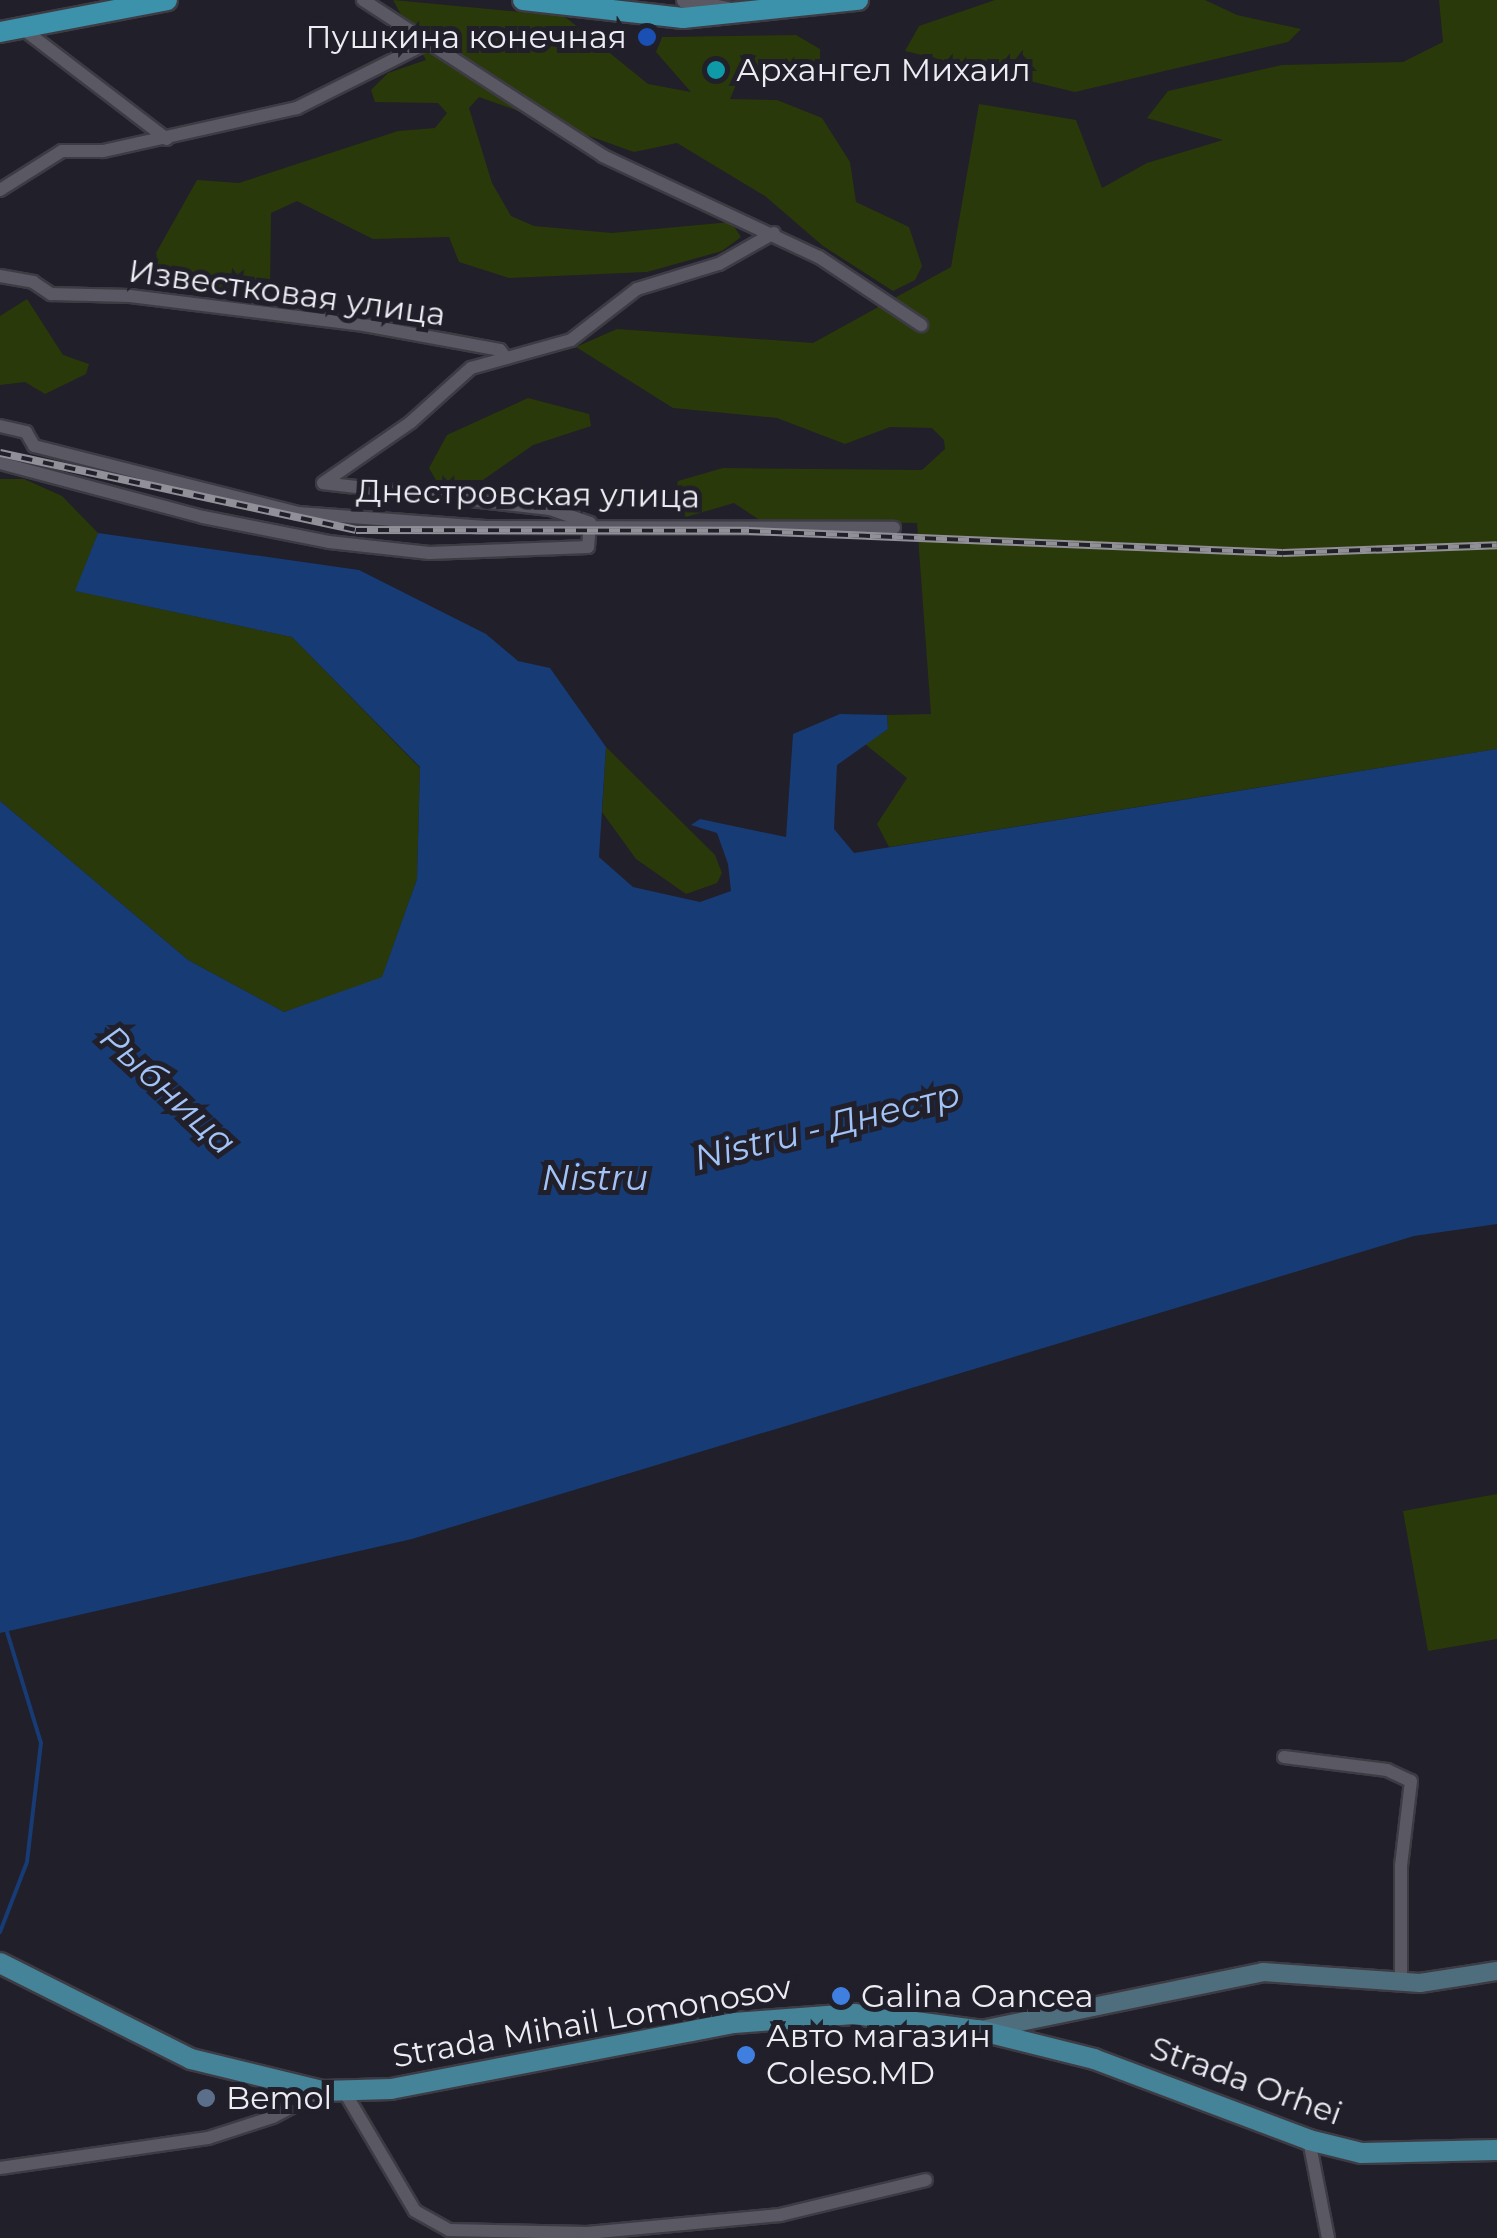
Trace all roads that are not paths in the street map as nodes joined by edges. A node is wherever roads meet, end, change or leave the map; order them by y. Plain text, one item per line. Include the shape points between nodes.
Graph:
1 (167, 0) edge
2 (363, 0) edge
3 (522, 0) edge
4 (684, 0) edge
5 (858, 0) edge
6 (750, 14) junction
7 (22, 30) junction
8 (0, 32) edge
9 (429, 42) junction
10 (167, 139) junction
11 (0, 190) edge
12 (774, 233) junction
13 (0, 276) edge
14 (921, 325) dead end
15 (506, 358) junction
16 (0, 426) edge
17 (0, 463) edge
18 (590, 523) junction
19 (894, 528) dead end
20 (1284, 1756) dead end
21 (0, 1963) edge
22 (1497, 1971) edge
23 (1401, 1982) junction
24 (978, 2030) junction
25 (322, 2091) junction
26 (344, 2091) junction
27 (1309, 2140) junction
28 (1497, 2150) edge
29 (0, 2168) edge
30 (926, 2180) dead end
31 (1328, 2238) edge

1 - 7 highway
2 - 9 street
3 - 6 highway via 650,18
4 - 6 street
5 - 6 highway
7 - 8 highway
7 - 10 street
9 - 10 street via 297,108
9 - 12 street via 603,156
10 - 11 street via 62,151
12 - 14 street
12 - 15 street, Известковая улица via 719,264 637,289 571,340
13 - 15 street, Известковая улица via 33,282 51,294 130,296 364,324 500,350
15 - 18 street, Известковая улица via 471,368 411,422 323,484 492,498
16 - 18 street, Днестровская улица via 26,432 34,446 298,513 485,527
17 - 18 street via 202,517 430,554 588,547
18 - 19 street, Днестровская улица
20 - 23 street via 1387,1770 1411,1781 1401,1866
21 - 25 main road via 192,2059
22 - 23 main road, Strada Mihail Lomonosov via 1437,1983
23 - 24 main road, Strada Mihail Lomonosov via 1319,1971 1263,1972
24 - 26 main road, Strada Mihail Lomonosov via 854,2014 784,2016 470,2076
24 - 27 main road, Strada Orhei via 1128,2069
25 - 26 main road, Strada Mihail Lomonosov
25 - 29 street, Strada Mihail Lomonosov via 274,2117 208,2138
26 - 30 street via 415,2211 449,2230 588,2233 780,2215
27 - 28 main road, Strada Orhei via 1380,2156
27 - 31 street

